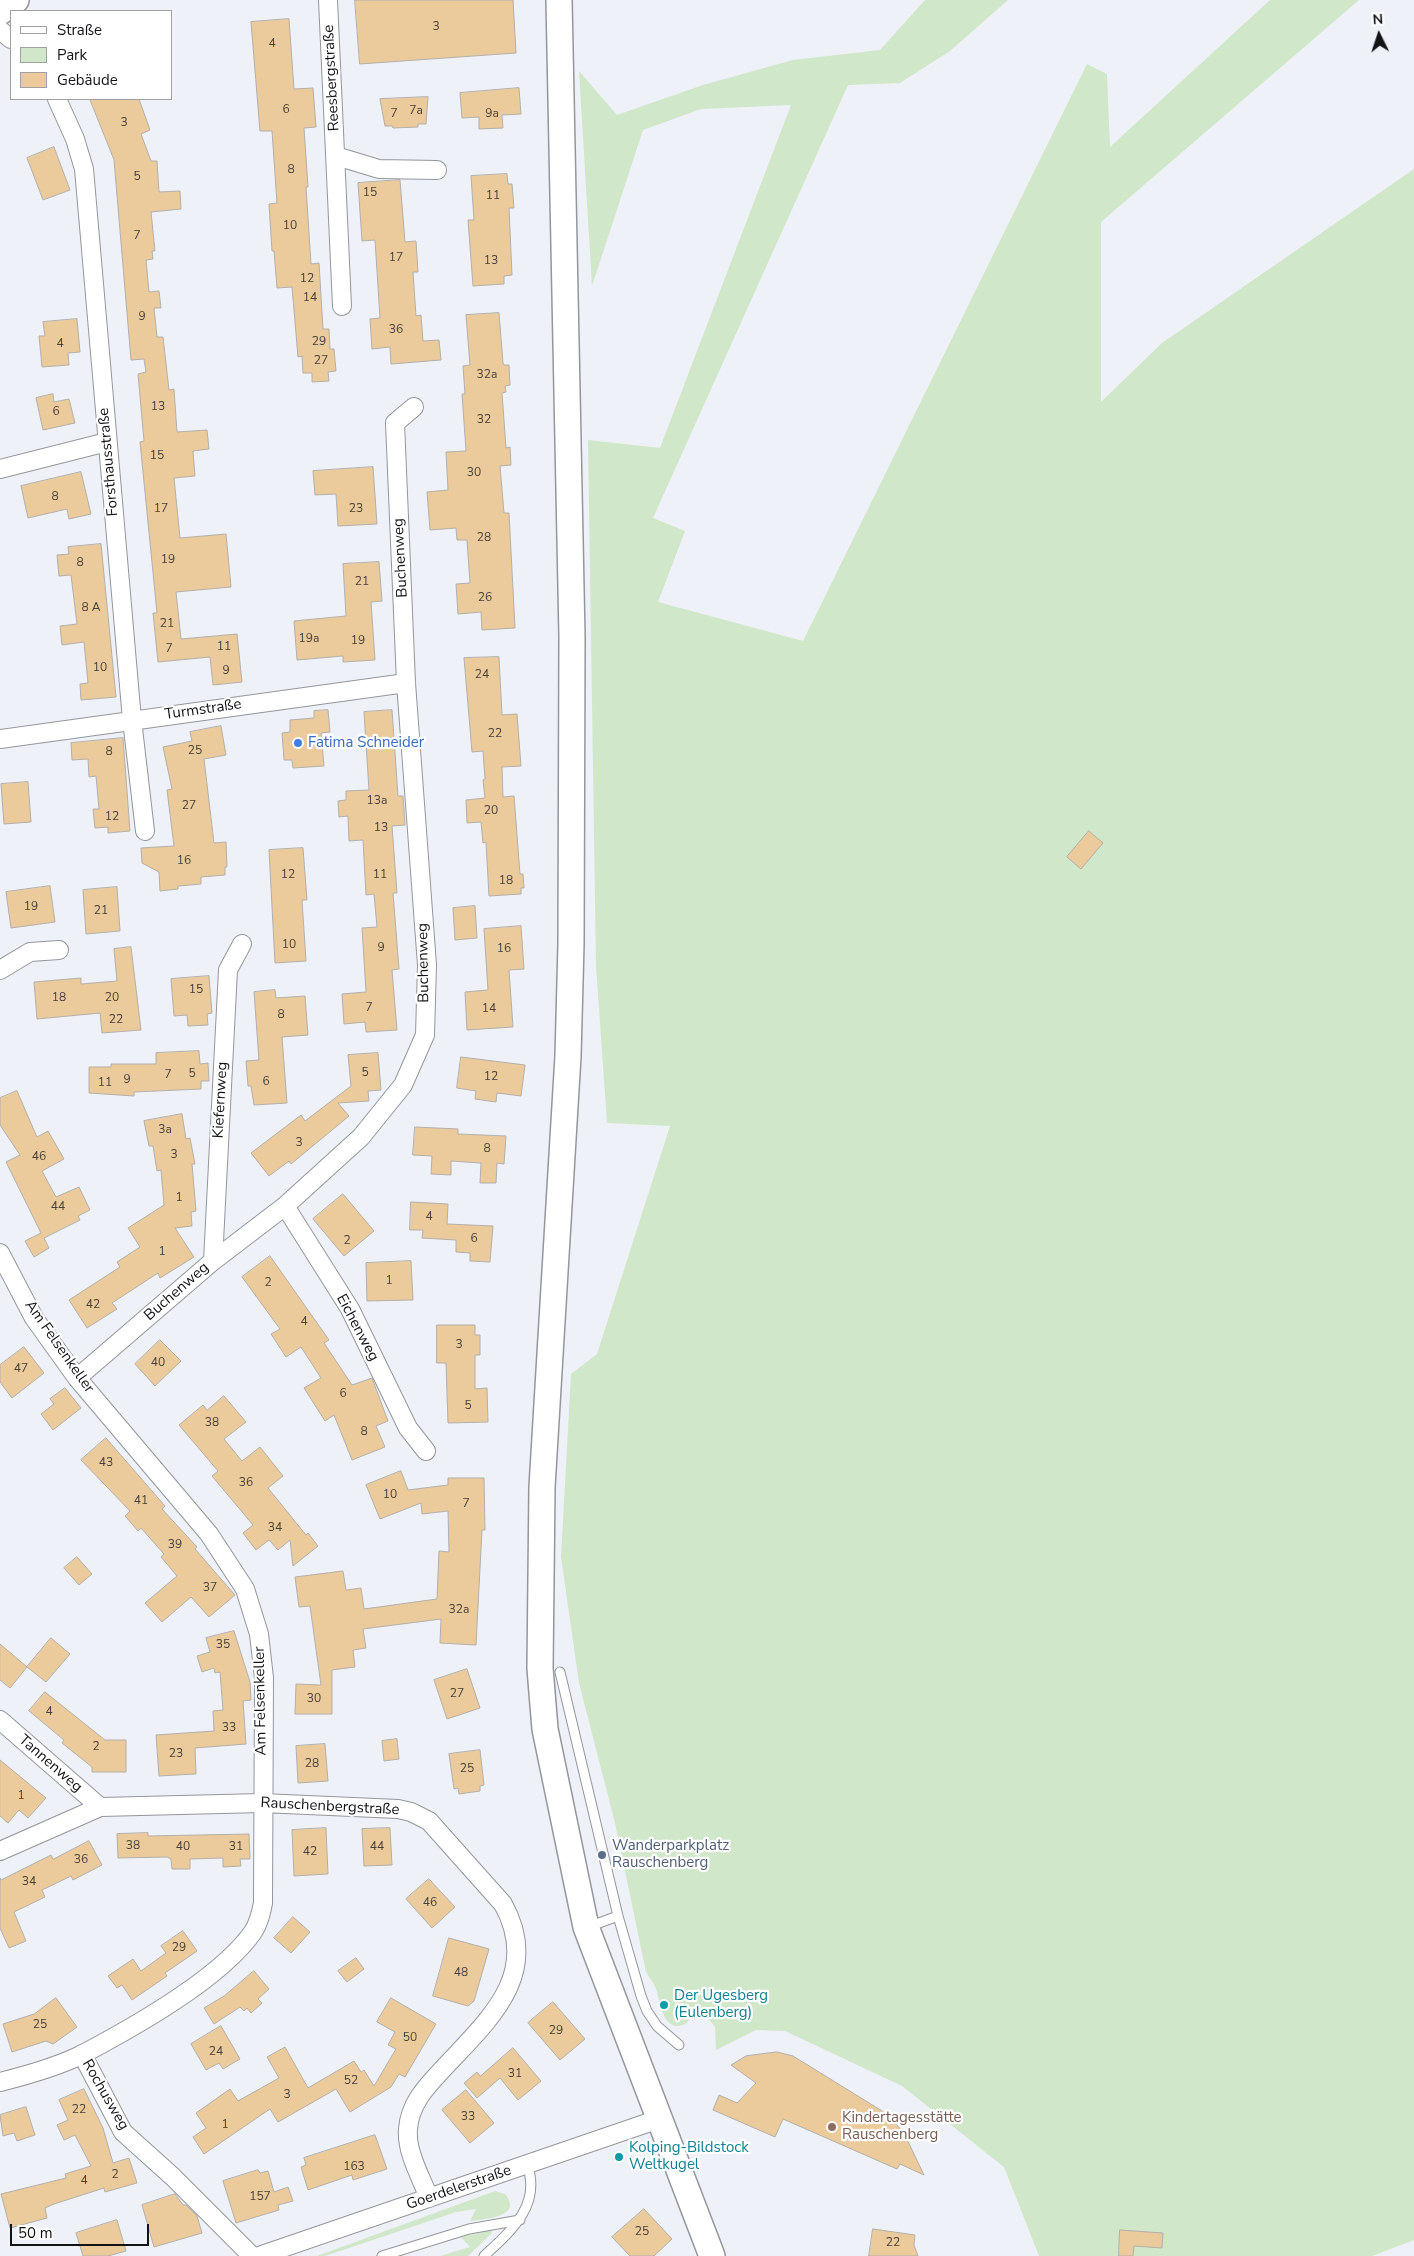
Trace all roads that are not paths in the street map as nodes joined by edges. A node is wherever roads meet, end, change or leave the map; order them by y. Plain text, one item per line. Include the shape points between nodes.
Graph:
1 (16, 0) edge
2 (328, 0) edge
3 (559, 0) edge
4 (0, 12) edge
5 (0, 30) edge
6 (10, 38) edge
7 (56, 100) edge
8 (336, 156) junction
9 (437, 170) dead end
10 (342, 306) dead end
11 (414, 407) dead end
12 (107, 442) junction
13 (0, 469) edge
14 (406, 683) junction
15 (132, 720) junction
16 (0, 739) edge
17 (144, 831) dead end
18 (242, 944) dead end
19 (59, 950) dead end
20 (0, 970) edge
21 (285, 1206) junction
22 (0, 1254) edge
23 (214, 1261) junction
24 (78, 1378) junction
25 (426, 1451) dead end
26 (560, 1672) dead end
27 (0, 1720) edge
28 (262, 1803) junction
29 (100, 1807) junction
30 (0, 1851) edge
31 (618, 1916) junction
32 (586, 1928) junction
33 (679, 2045) dead end
34 (82, 2054) junction
35 (0, 2082) edge
36 (658, 2119) junction
37 (527, 2164) junction
38 (429, 2198) junction
39 (520, 2220) junction
40 (252, 2256) edge
41 (259, 2256) edge
42 (382, 2256) edge
43 (484, 2256) edge
44 (712, 2256) edge

1 - 4 main road
2 - 8 street, Reesbergstraße
3 - 32 main road via 572,638 571,944 568,1056 542,1487 540,1668 545,1729
5 - 6 street
7 - 12 street, Forsthausstraße via 75,139 84,169
8 - 9 street via 379,169
8 - 10 street, Reesbergstraße
11 - 14 street, Buchenweg via 395,422
12 - 13 street
12 - 15 street, Forsthausstraße
14 - 15 street, Turmstraße
14 - 21 street, Buchenweg via 427,965 425,1034 403,1085 366,1130
15 - 16 street, Turmstraße
15 - 17 street, Forsthausstraße
18 - 23 street, Kiefernweg via 228,970
19 - 20 street via 30,952
21 - 23 street, Buchenweg
21 - 25 street, Eichenweg via 350,1309 408,1428
22 - 24 street, Am Felsenkeller via 34,1318
23 - 24 street, Buchenweg
24 - 28 street, Am Felsenkeller via 209,1534 245,1589 259,1634 264,1678
26 - 31 lane
27 - 29 street, Tannenweg
28 - 29 street, Rauschenbergstraße
28 - 34 street, Am Felsenkeller via 263,1903 253,1932 225,1961 184,1994
28 - 38 street, Rauschenbergstraße via 411,1812 429,1821 503,1904 512,1920 516,1961 505,1997 419,2096 409,2118 409,2146
29 - 30 street, Rauschenbergstraße
31 - 32 lane
31 - 33 lane via 647,2011 657,2026
32 - 36 main road
34 - 35 street, Am Felsenkeller
34 - 40 street, Rochusweg via 123,2132
36 - 37 street, Goerdelerstraße
36 - 44 main road
37 - 38 street, Goerdelerstraße
37 - 39 lane via 532,2180 531,2194
38 - 41 street, Goerdelerstraße
39 - 42 lane via 469,2229
39 - 43 lane

